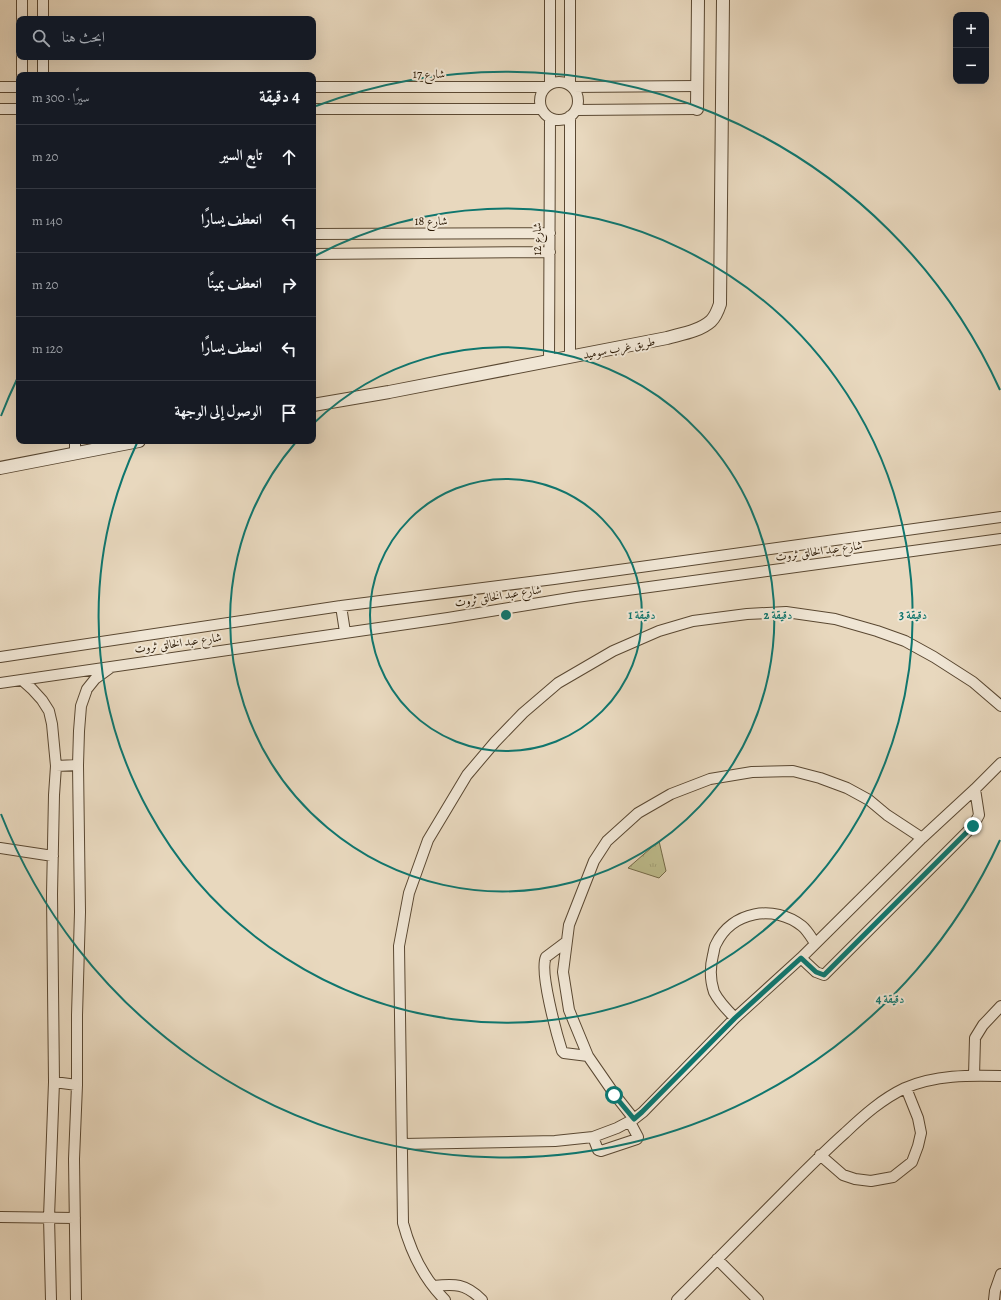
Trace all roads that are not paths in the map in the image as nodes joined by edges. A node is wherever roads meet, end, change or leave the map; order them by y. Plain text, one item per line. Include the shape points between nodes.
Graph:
1 (22, 0) edge
2 (43, 0) edge
3 (550, 0) edge
4 (570, 0) edge
5 (698, 0) edge
6 (723, 0) edge
7 (22, 16) edge
8 (43, 16) edge
9 (22, 60) edge
10 (43, 60) edge
11 (22, 72) edge
12 (42, 72) edge
13 (548, 85) junction
14 (571, 86) junction
15 (698, 86) junction
16 (0, 87) edge
17 (16, 87) edge
18 (316, 87) edge
19 (0, 109) edge
20 (16, 109) edge
21 (316, 109) edge
22 (541, 109) junction
23 (697, 109) joint
24 (573, 113) junction
25 (550, 118) junction
26 (550, 233) junction
27 (316, 234) edge
28 (550, 252) junction
29 (316, 254) edge
30 (570, 357) junction
31 (549, 360) junction
32 (316, 404) edge
33 (107, 444) edge
34 (96, 445) edge
35 (75, 447) edge
36 (0, 468) edge
37 (1001, 516) edge
38 (1001, 539) edge
39 (340, 606) junction
40 (345, 632) junction
41 (0, 658) edge
42 (112, 666) junction
43 (22, 680) junction
44 (0, 683) edge
45 (1001, 706) edge
46 (1001, 763) edge
47 (78, 765) junction
48 (56, 766) junction
49 (975, 789) junction
50 (922, 838) junction
51 (0, 848) edge
52 (53, 856) junction
53 (566, 942) junction
54 (815, 943) junction
55 (801, 958) junction
56 (1001, 1006) edge
57 (735, 1018) junction
58 (588, 1056) junction
59 (974, 1076) junction
60 (1001, 1076) edge
61 (54, 1082) junction
62 (78, 1085) junction
63 (906, 1088) junction
64 (632, 1120) junction
65 (593, 1137) junction
66 (402, 1144) junction
67 (820, 1156) junction
68 (0, 1217) edge
69 (48, 1217) junction
70 (76, 1218) junction
71 (717, 1259) junction
72 (1001, 1274) edge
73 (433, 1286) junction
74 (51, 1300) edge
75 (76, 1300) edge
76 (445, 1300) edge
77 (482, 1300) edge
78 (677, 1300) edge
79 (758, 1300) edge
80 (994, 1300) edge

1 - 7 street
2 - 8 street
3 - 13 street
4 - 14 street
5 - 15 street
6 - 30 street, طريق غرب سوميد via 720,304 717,313 712,320 700,327 667,338
9 - 11 street
10 - 12 street
13 - 14 street via 560,81
13 - 18 street, شارع 17
13 - 22 street via 540,95
14 - 15 street
14 - 24 street via 578,100
15 - 23 street
16 - 17 street
19 - 20 street
21 - 22 street
22 - 25 street
23 - 24 street
24 - 25 street via 563,120
24 - 30 street
25 - 26 street, شارع 12
26 - 27 street, شارع 18
26 - 28 street, شارع 12
28 - 29 street
28 - 31 street, شارع 12
30 - 31 street, طريق غرب سوميد
31 - 32 street, طريق غرب سوميد
33 - 34 street
34 - 35 street
35 - 36 street
37 - 39 street, شارع عبد الخالق ثروت via 554,579
38 - 40 street, شارع عبد الخالق ثروت via 576,597
39 - 40 street
39 - 41 street, شارع عبد الخالق ثروت
40 - 42 street, شارع عبد الخالق ثروت
42 - 43 street, شارع عبد الخالق ثروت
42 - 47 street via 95,679 87,690 81,706
43 - 44 street, شارع عبد الخالق ثروت
43 - 48 street via 42,700 49,712
45 - 66 street via 973,682 905,641 835,619 786,612 693,621 613,651 558,683 495,742 468,775 428,840 409,893 399,946
46 - 49 street
47 - 48 street
47 - 62 street
48 - 52 street
49 - 50 street
49 - 55 street via 979,816 973,826 824,975 816,972
50 - 53 street via 887,815 870,800 820,778 793,771 752,772 710,779 671,794 638,813 607,841 594,860 584,883 569,924
50 - 54 street
51 - 52 street
52 - 61 street
53 - 58 street via 563,972 569,1010
53 - 58 street via 545,959 545,974 556,1033 564,1053
54 - 55 street
54 - 57 street via 803,926 785,916 772,913 745,916 728,927 716,944 711,964 711,979 720,1002
55 - 57 street
56 - 59 street via 975,1038
57 - 64 street via 648,1107
58 - 64 street
59 - 60 street
59 - 63 street via 940,1079
61 - 62 street
61 - 69 street
62 - 70 street via 74,1159
63 - 67 street via 872,1108
63 - 67 street via 921,1133 912,1162 893,1177 871,1181 843,1175
64 - 65 street
64 - 65 street via 637,1140 601,1151 598,1150
65 - 66 street via 555,1141
66 - 73 street via 403,1223 421,1270
67 - 71 street
68 - 69 street
69 - 70 street
69 - 74 street
70 - 75 street
71 - 78 street
71 - 79 street
72 - 80 street
73 - 76 street
73 - 77 street via 464,1287

